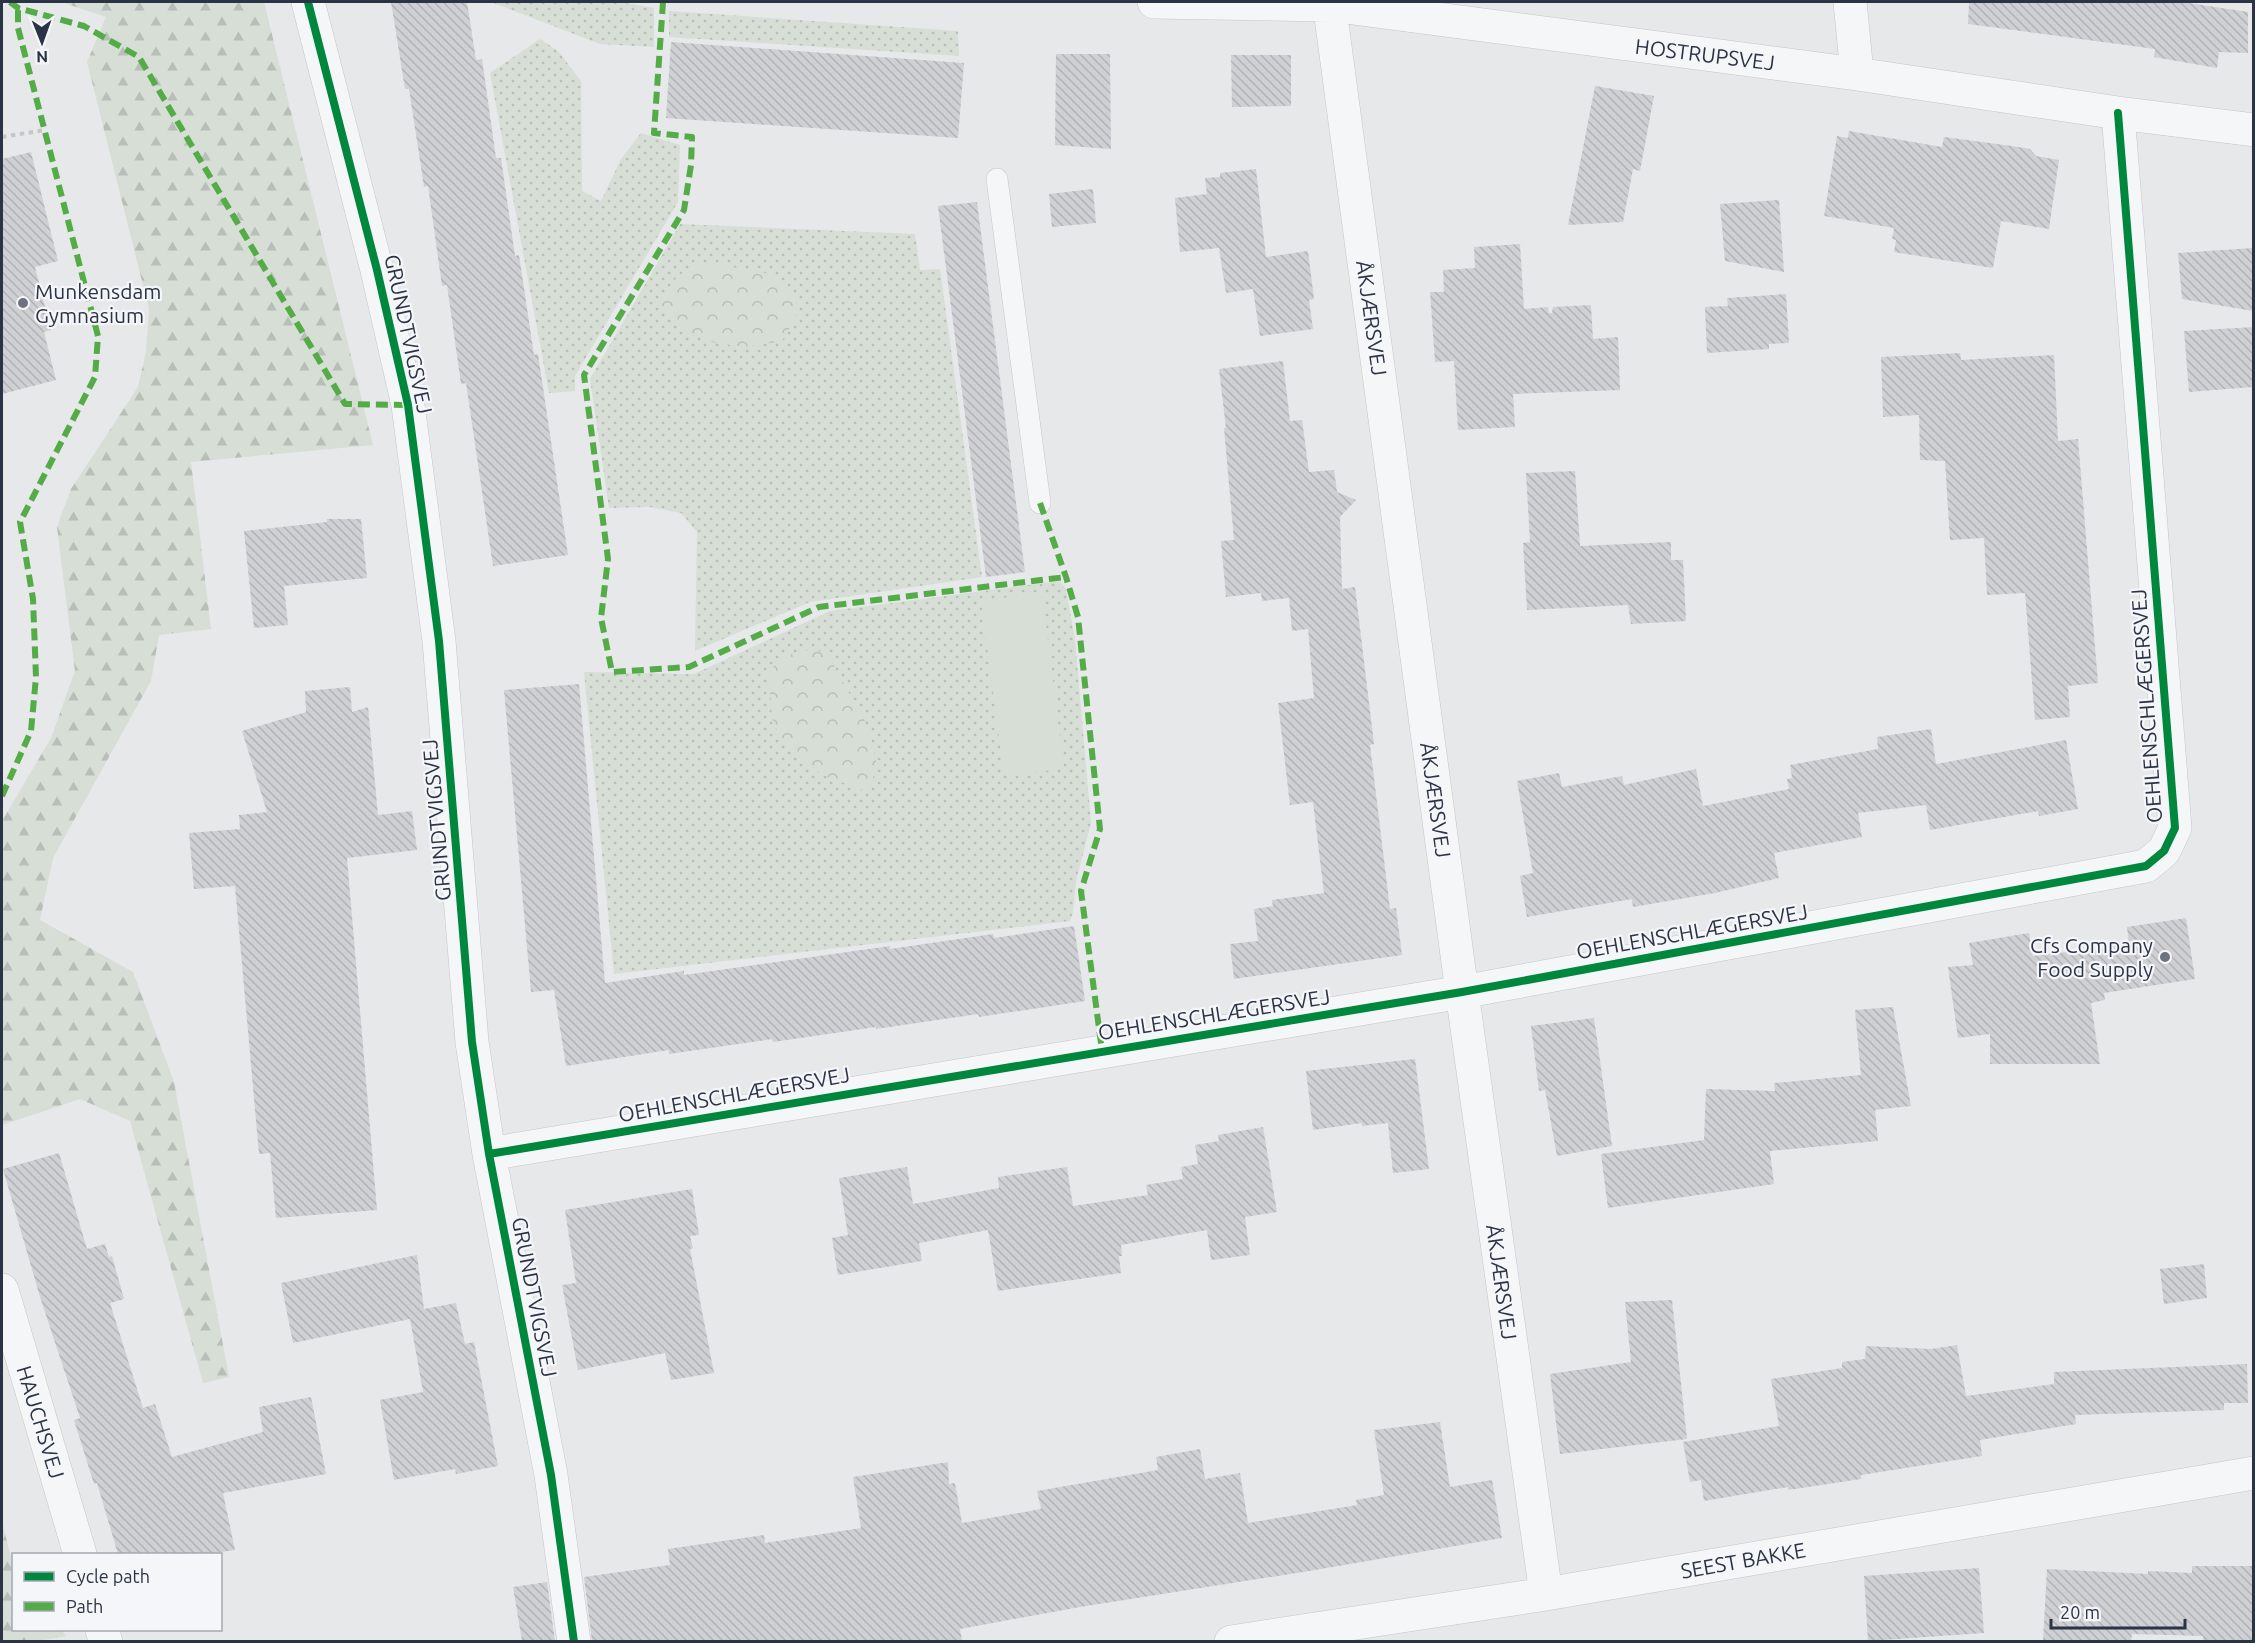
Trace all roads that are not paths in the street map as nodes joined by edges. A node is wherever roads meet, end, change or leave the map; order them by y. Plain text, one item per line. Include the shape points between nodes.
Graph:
1 (308, 2) edge
2 (1154, 2) edge
3 (1850, 2) edge
4 (1330, 4) edge
5 (1857, 74) junction
6 (2118, 113) junction
7 (2253, 130) edge
8 (997, 179) dead end
9 (1040, 503) dead end
10 (1462, 992) junction
11 (489, 1154) junction
12 (2, 1290) edge
13 (2253, 1473) edge
14 (80, 1553) edge
15 (1546, 1594) junction
16 (1277, 1638) edge
17 (574, 1641) edge
18 (1231, 1641) edge

1 - 11 street, GRUNDTVIGSVEJ via 408,405 439,640 472,1042
2 - 4 street, HOSTRUPSVEJ
3 - 5 street
4 - 5 street, HOSTRUPSVEJ
4 - 10 street, ÅKJÆRSVEJ
5 - 6 street, HOSTRUPSVEJ
6 - 7 street, HOSTRUPSVEJ
6 - 10 street, OEHLENSCHLÆGERSVEJ via 2175,828 2164,851 2146,866
8 - 9 lane
10 - 11 street, OEHLENSCHLÆGERSVEJ
10 - 15 street, ÅKJÆRSVEJ
11 - 17 street, GRUNDTVIGSVEJ via 551,1475
12 - 14 street, HAUCHSVEJ
13 - 15 street, SEEST BAKKE
15 - 16 street, SEEST BAKKE
16 - 18 street, SEEST BAKKE

